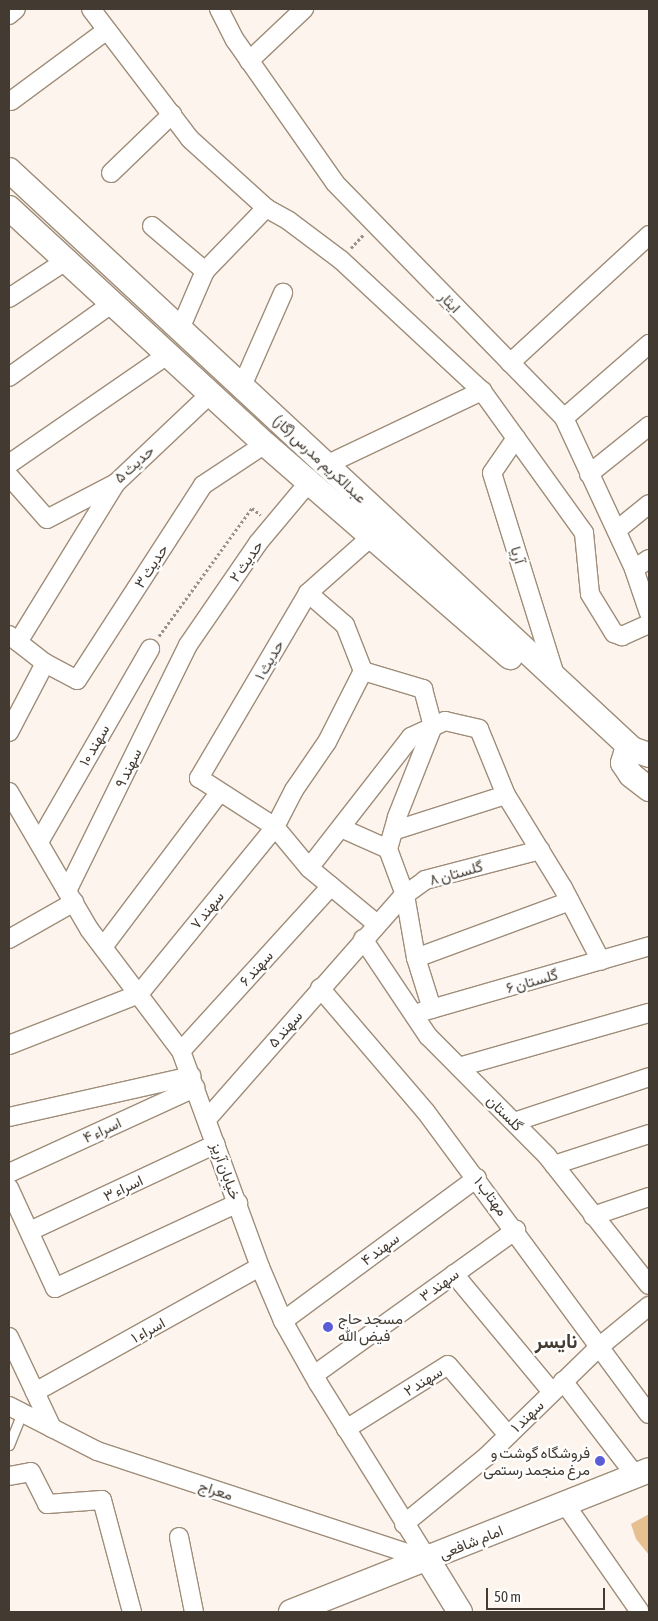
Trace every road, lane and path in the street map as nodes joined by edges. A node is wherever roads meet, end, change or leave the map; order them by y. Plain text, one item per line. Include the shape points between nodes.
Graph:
1 (16, 9) edge
2 (91, 9) edge
3 (219, 9) edge
4 (304, 9) edge
5 (9, 14) edge
6 (107, 30) junction
7 (249, 61) junction
8 (11, 102) dead end
9 (172, 114) junction
10 (9, 170) edge
11 (111, 173) dead end
12 (9, 208) edge
13 (266, 208) junction
14 (374, 223) junction
15 (152, 226) dead end
16 (649, 234) edge
17 (341, 260) junction
18 (64, 262) junction
19 (205, 271) junction
20 (283, 292) dead end
21 (9, 298) edge
22 (110, 305) junction
23 (180, 329) junction
24 (649, 344) edge
25 (166, 355) junction
26 (510, 363) junction
27 (9, 377) edge
28 (242, 386) junction
29 (482, 391) junction
30 (210, 394) junction
31 (564, 418) junction
32 (649, 426) edge
33 (516, 438) junction
34 (266, 444) junction
35 (9, 464) edge
36 (326, 465) junction
37 (589, 474) junction
38 (9, 476) edge
39 (309, 482) junction
40 (116, 483) junction
41 (649, 504) edge
42 (274, 524) junction
43 (617, 530) junction
44 (371, 537) junction
45 (649, 559) edge
46 (634, 569) junction
47 (308, 593) junction
48 (649, 614) edge
49 (13, 639) edge
50 (188, 645) joint
51 (150, 648) joint
52 (45, 663) junction
53 (363, 671) junction
54 (556, 678) junction
55 (433, 726) junction
56 (9, 732) edge
57 (634, 756) edge
58 (649, 789) edge
59 (9, 792) edge
60 (219, 793) junction
61 (506, 795) junction
62 (275, 827) junction
63 (341, 828) junction
64 (396, 830) junction
65 (39, 842) junction
66 (388, 849) junction
67 (540, 850) junction
68 (309, 868) junction
69 (331, 886) junction
70 (405, 895) junction
71 (70, 896) junction
72 (570, 901) junction
73 (377, 924) junction
74 (9, 938) edge
75 (363, 939) junction
76 (649, 946) edge
77 (103, 947) junction
78 (416, 958) junction
79 (601, 961) junction
80 (320, 988) junction
81 (139, 994) junction
82 (432, 1009) junction
83 (649, 1013) edge
84 (414, 1014) junction
85 (9, 1044) edge
86 (181, 1051) junction
87 (458, 1066) junction
88 (649, 1077) edge
89 (193, 1082) junction
90 (9, 1118) edge
91 (207, 1119) junction
92 (514, 1122) junction
93 (649, 1134) edge
94 (216, 1144) junction
95 (554, 1165) junction
96 (9, 1173) edge
97 (477, 1178) junction
98 (9, 1188) edge
99 (649, 1197) edge
100 (238, 1204) junction
101 (593, 1216) junction
102 (516, 1230) junction
103 (30, 1231) junction
104 (260, 1267) junction
105 (454, 1274) junction
106 (649, 1283) edge
107 (649, 1306) edge
108 (284, 1321) junction
109 (9, 1337) edge
110 (599, 1347) junction
111 (314, 1375) junction
112 (557, 1387) junction
113 (35, 1392) junction
114 (15, 1410) edge
115 (649, 1414) edge
116 (52, 1428) junction
117 (346, 1429) junction
118 (508, 1435) junction
119 (9, 1445) edge
120 (643, 1473) edge
121 (9, 1476) edge
122 (566, 1504) junction
123 (404, 1524) junction
124 (179, 1537) dead end
125 (428, 1560) junction
126 (132, 1612) edge
127 (194, 1612) edge
128 (291, 1612) edge
129 (459, 1612) edge
130 (640, 1612) edge

1 - 5 street
2 - 6 street
3 - 7 street, ایثار
4 - 7 street
6 - 8 street
6 - 9 street
7 - 14 street, ایثار via 335,183
9 - 11 street
9 - 13 street via 190,138
10 - 23 street, عبدالکریم مدرس (گاز)
12 - 18 street, عبدالکریم مدرس (گاز)
13 - 17 street
13 - 19 street
14 - 17 path
14 - 26 street, ایثار
15 - 19 street
16 - 26 street
17 - 29 street
18 - 21 street
18 - 22 street, عبدالکریم مدرس (گاز)
19 - 23 street
20 - 28 street
22 - 25 street, عبدالکریم مدرس (گاز)
22 - 27 street
23 - 28 street, عبدالکریم مدرس (گاز)
24 - 31 street
25 - 30 street, عبدالکریم مدرس (گاز)
25 - 35 street
26 - 31 street, ایثار
28 - 36 street, عبدالکریم مدرس (گاز)
29 - 33 street
29 - 36 street
30 - 34 street, عبدالکریم مدرس (گاز)
30 - 40 street, حدیث ۵
31 - 37 street, ایثار
32 - 37 street
33 - 48 street via 584,533 590,594 614,634 622,636
33 - 54 street, آریا via 492,473
34 - 39 street, عبدالکریم مدرس (گاز)
34 - 52 street, حدیث ۳ via 203,485 77,680
36 - 39 street
36 - 54 street, عبدالکریم مدرس (گاز)
37 - 43 street, ایثار
38 - 40 street, حدیث ۵ via 47,519
39 - 42 street, حدیث ۲
39 - 44 street, عبدالکریم مدرس (گاز)
40 - 49 street
41 - 43 street
42 - 50 street, حدیث ۲
42 - 51 path via 252,508
43 - 46 street, ایثار
44 - 47 street, حدیث ۱
44 - 57 street, عبدالکریم مدرس (گاز) via 548,690
45 - 46 street
46 - 48 street, ایثار
47 - 53 street via 345,625
47 - 60 street, حدیث ۱ via 199,778
49 - 52 street
50 - 71 street, سهند ۹
51 - 65 street, سهند ۱۰
52 - 56 street
53 - 55 street via 423,689
53 - 62 street, سهند ۷ via 327,742 294,790
54 - 57 street, عبدالکریم مدرس (گاز)
55 - 61 street via 445,721 479,729
55 - 63 street via 411,737
55 - 64 street via 397,817
57 - 58 street via 631,775
59 - 65 street, خیابان آریز
60 - 62 street
60 - 77 street
61 - 64 street
61 - 67 street
62 - 68 street
62 - 81 street, سهند ۷
63 - 66 street
63 - 68 street
64 - 66 street
65 - 71 street, خیابان آریز
66 - 70 street
67 - 70 street, گلستان ۸ via 426,880
67 - 72 street
68 - 69 street
69 - 73 street
69 - 86 street, سهند ۶
70 - 73 street, گلستان ۸
70 - 78 street
71 - 74 street
71 - 77 street, خیابان آریز
72 - 78 street
72 - 79 street
73 - 75 street, گلستان ۸
75 - 80 street, سهند ۵
75 - 84 street, گلستان
76 - 79 street, گلستان ۶
77 - 81 street, خیابان آریز
78 - 82 street
79 - 82 street, گلستان ۶
80 - 91 street, سهند ۵
80 - 97 street, مهتاب ۱ via 426,1112
81 - 85 street
81 - 86 street, خیابان آریز
82 - 84 street, گلستان ۶
83 - 87 street
84 - 87 street, گلستان via 428,1036
86 - 89 street, خیابان آریز
87 - 92 street, گلستان
88 - 92 street
89 - 90 street
89 - 91 street, خیابان آریز
89 - 96 street, اسراء ۴
91 - 94 street, خیابان آریز
92 - 95 street, گلستان
93 - 95 street
94 - 100 street, خیابان آریز
94 - 103 street, اسراء ۳
95 - 101 street, گلستان
97 - 102 street, مهتاب ۱
97 - 108 street, سهند ۴
98 - 103 street
99 - 101 street
100 - 103 street via 55,1288
100 - 104 street, خیابان آریز
101 - 106 street, گلستان
102 - 105 street, سهند ۳
102 - 110 street, مهتاب ۱
104 - 108 street, خیابان آریز
104 - 113 street, اسراء ۱
105 - 111 street, سهند ۳
105 - 112 street
107 - 110 street, سهند ۱
108 - 111 street, خیابان آریز
109 - 113 street
110 - 112 street, سهند ۱
110 - 115 street, مهتاب ۱
111 - 117 street, خیابان آریز
112 - 118 street, سهند ۱
112 - 120 street
113 - 116 street
114 - 116 street, معراج
114 - 119 lane
116 - 125 street, معراج via 97,1451
117 - 118 street, سهند ۲ via 448,1365
117 - 123 street, خیابان آریز
118 - 123 street, سهند ۱
120 - 122 street, امام شافعی
121 - 126 street via 30,1472 47,1504 102,1500
122 - 125 street, امام شافعی
122 - 130 street
123 - 125 street, خیابان آریز
124 - 127 street
125 - 128 street, امام شافعی
125 - 129 street

